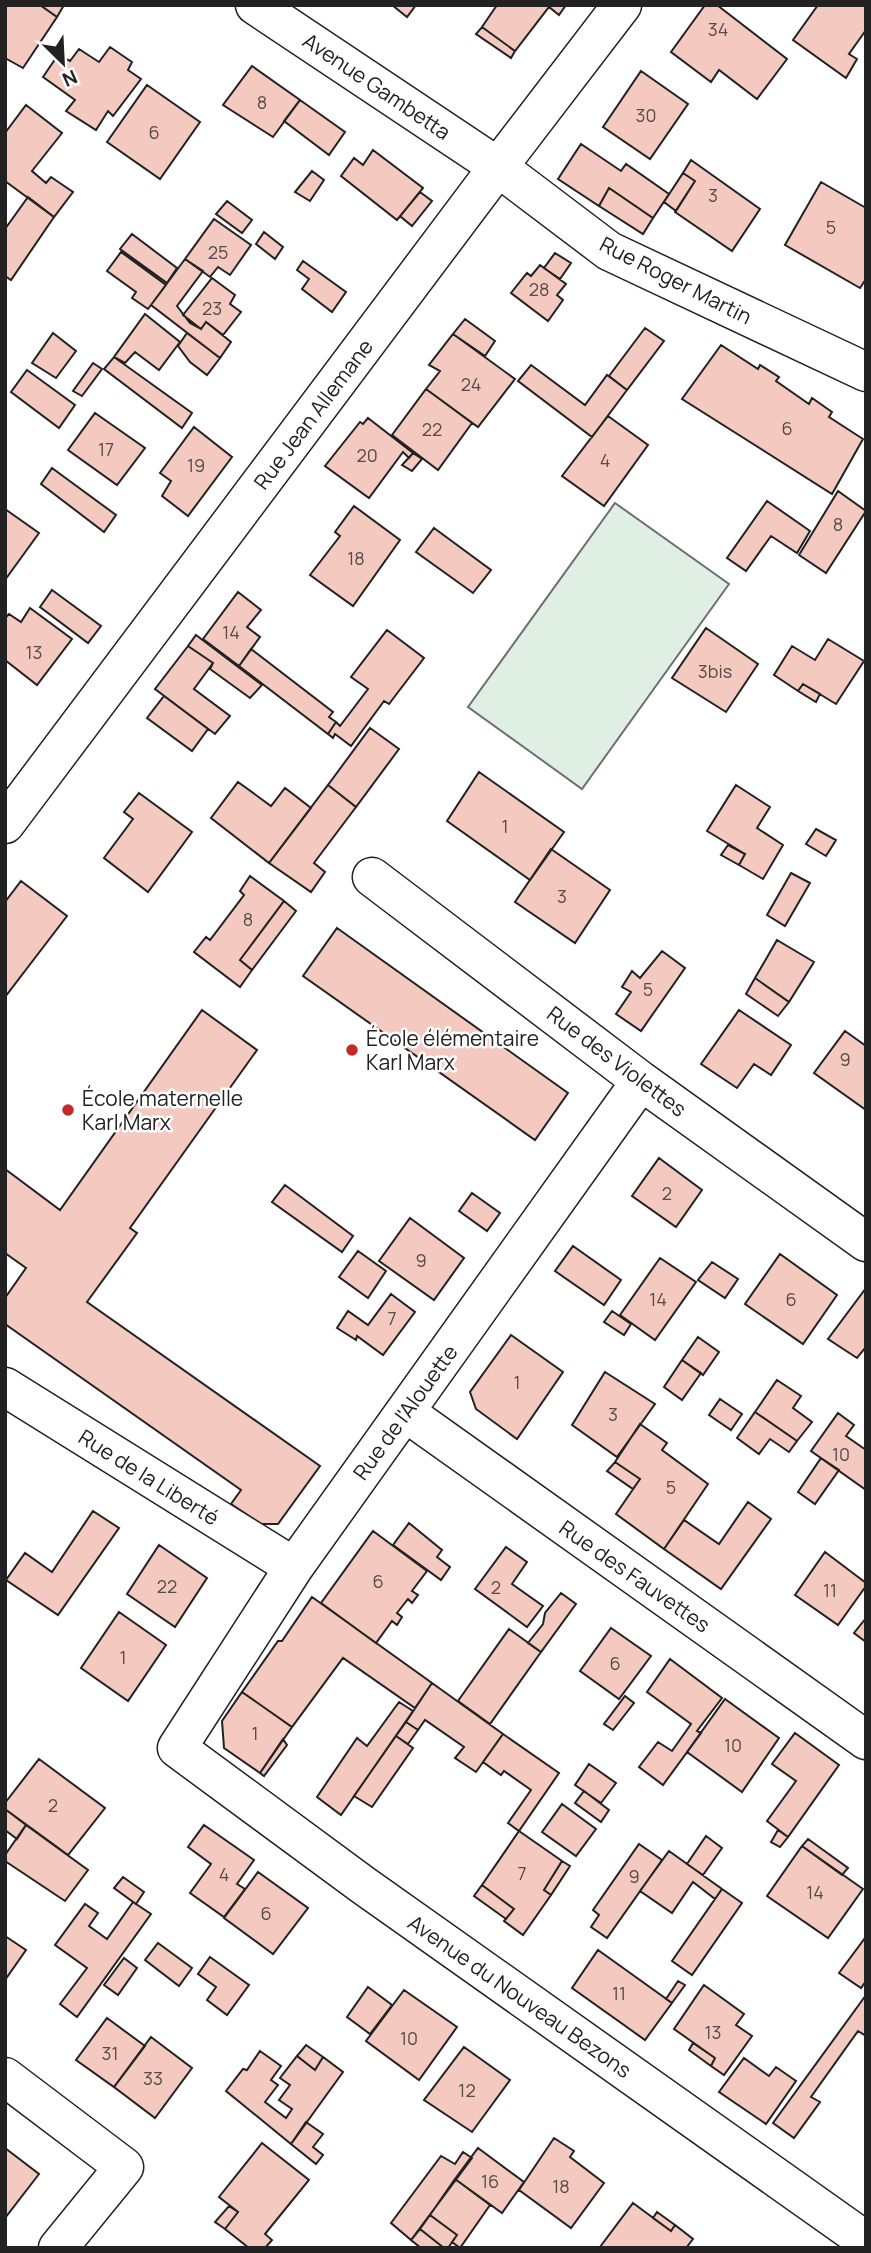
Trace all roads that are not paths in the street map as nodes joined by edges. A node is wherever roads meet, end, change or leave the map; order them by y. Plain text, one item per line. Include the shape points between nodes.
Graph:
1 (255, 5) edge
2 (622, 5) edge
3 (498, 167) junction
4 (866, 372) edge
5 (5, 824) edge
6 (372, 877) dead end
7 (641, 1081) junction
8 (866, 1242) edge
9 (5, 1387) edge
10 (405, 1412) junction
11 (294, 1567) junction
12 (866, 1740) edge
13 (177, 1748) joint
14 (5, 2077) edge
15 (866, 2241) edge
16 (58, 2248) edge

1 - 3 street, Avenue Gambetta
2 - 3 street, Rue Jean Allemane
3 - 4 street, Rue Roger Martin via 609,251
3 - 5 street, Rue Jean Allemane
6 - 7 street, Rue des Violettes
7 - 8 street, Rue des Violettes
7 - 10 street, Rue de l'Alouette
9 - 11 street, Rue de la Liberté
10 - 11 street, Rue de l'Alouette
10 - 12 street, Rue des Fauvettes
11 - 13 street, Rue de l'Alouette
13 - 15 street, Avenue du Nouveau Bezons
14 - 16 street via 124,2166

